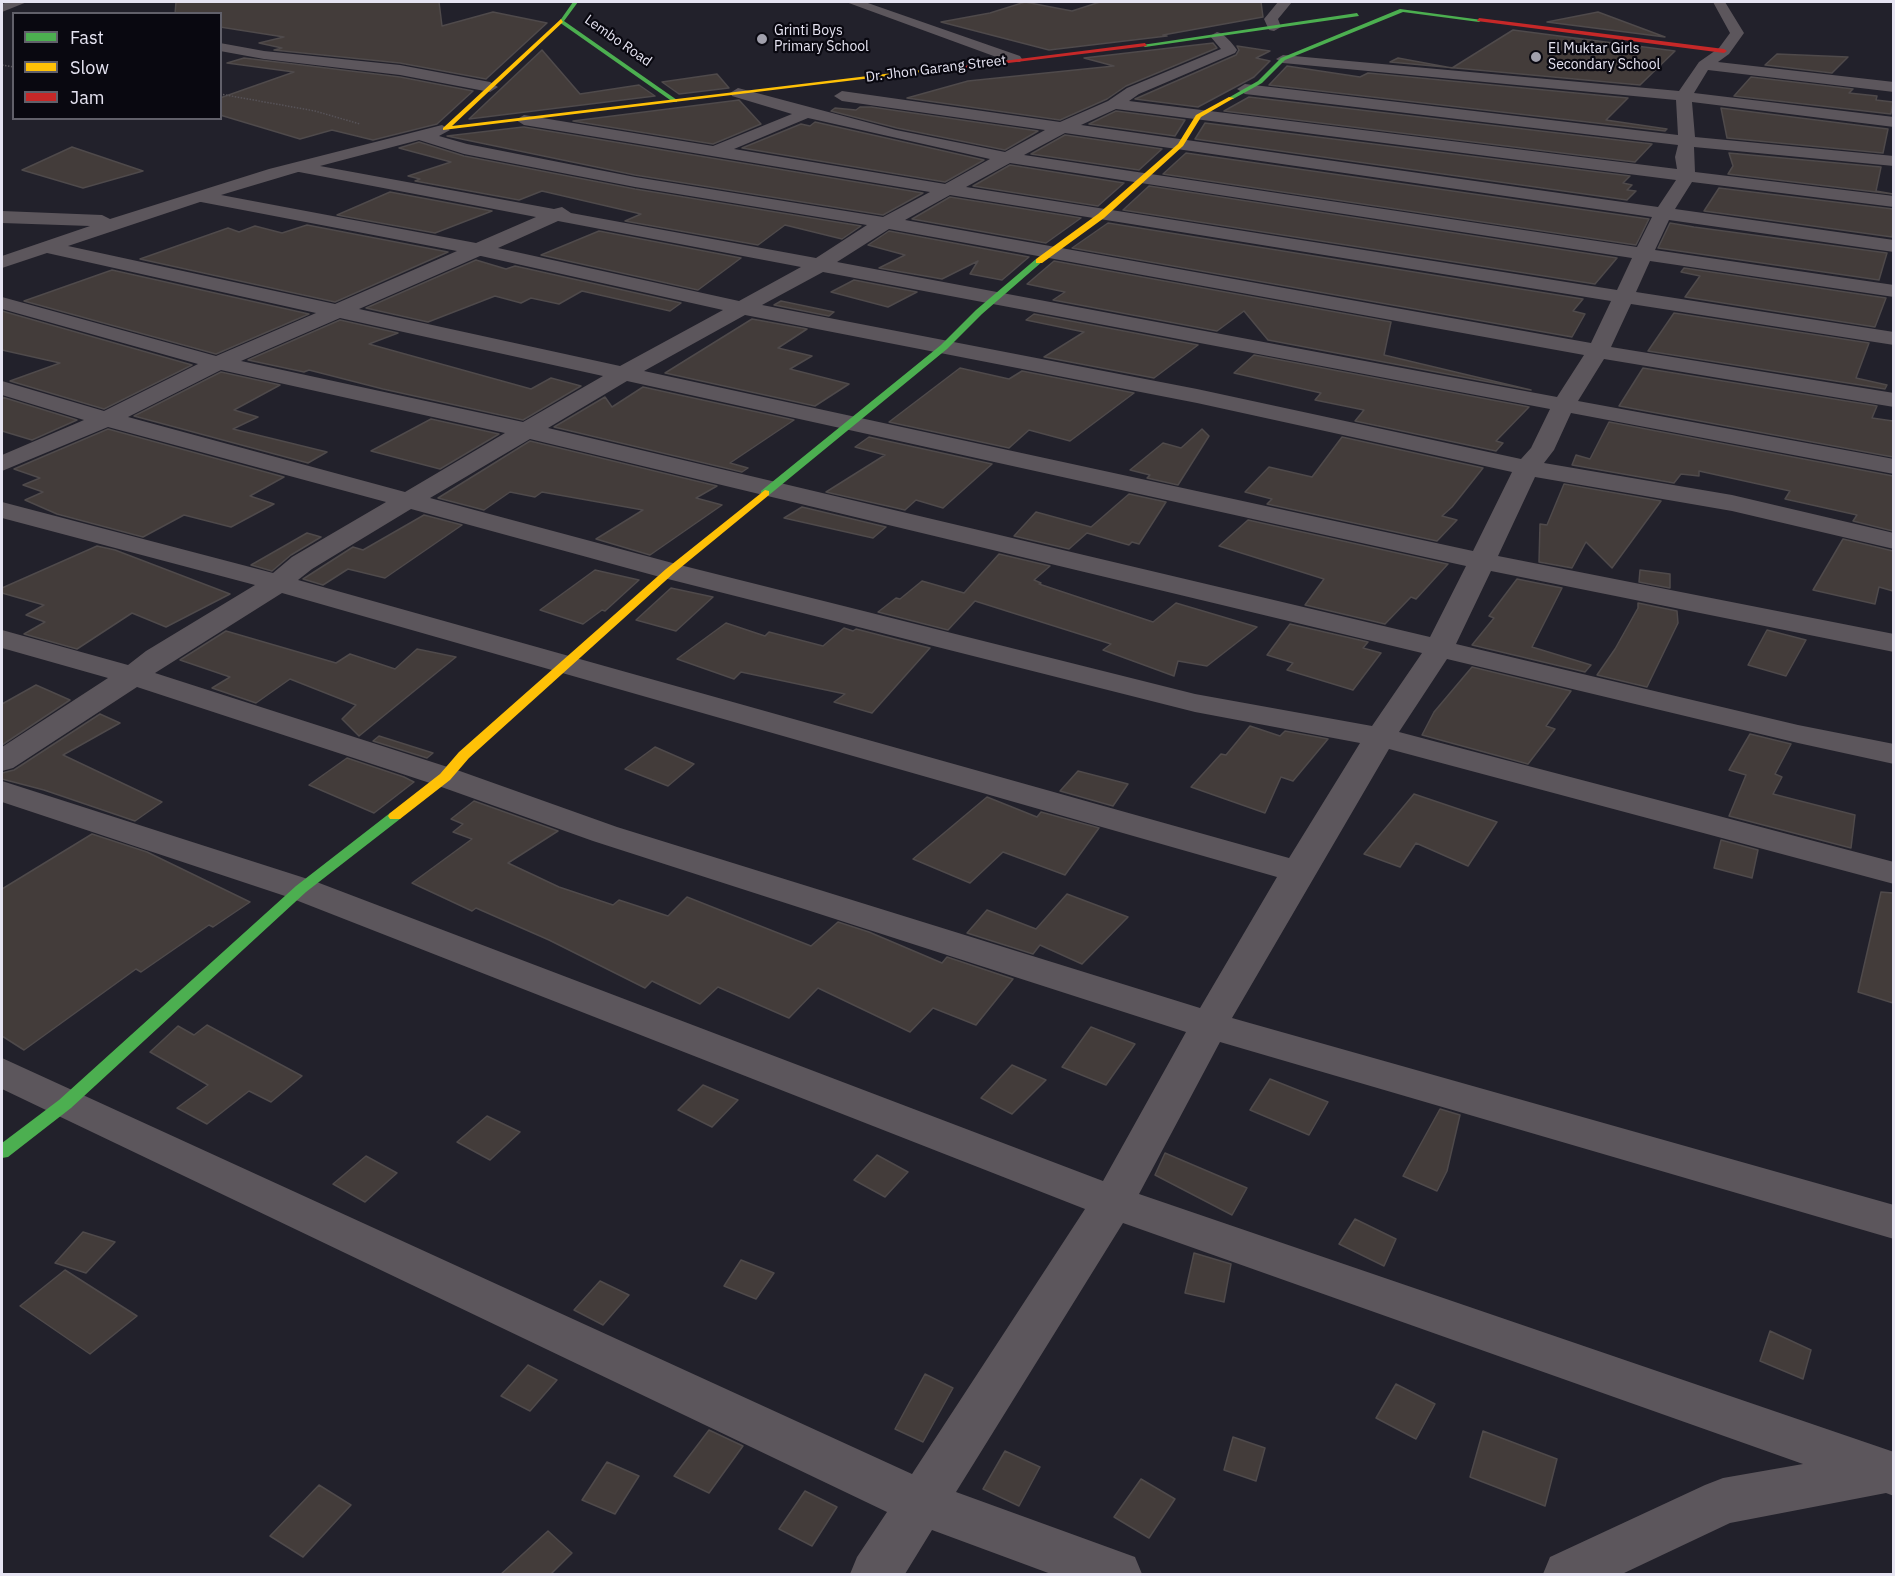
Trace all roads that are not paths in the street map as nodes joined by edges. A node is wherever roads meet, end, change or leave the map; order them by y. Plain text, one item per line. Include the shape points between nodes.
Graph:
1 (20, 2) edge
2 (574, 2) edge
3 (853, 2) edge
4 (1285, 2) edge
5 (1719, 2) edge
6 (1453, 3) edge
7 (1402, 9) junction
8 (2, 10) edge
9 (561, 21) junction
10 (1274, 27) junction
11 (1217, 36) junction
12 (222, 46) edge
13 (1724, 51) junction
14 (1015, 59) junction
15 (1283, 59) junction
16 (1704, 65) junction
17 (881, 77) junction
18 (490, 87) junction
19 (1893, 87) edge
20 (1245, 89) junction
21 (738, 93) junction
22 (842, 96) junction
23 (1684, 96) junction
24 (675, 101) junction
25 (1114, 104) junction
26 (805, 114) junction
27 (1198, 116) junction
28 (524, 120) junction
29 (1893, 122) edge
30 (1063, 127) junction
31 (445, 129) junction
32 (414, 136) junction
33 (1687, 141) junction
34 (1181, 145) junction
35 (714, 152) junction
36 (1009, 157) junction
37 (1893, 161) edge
38 (299, 167) junction
39 (1688, 176) junction
40 (1141, 181) junction
41 (635, 182) junction
42 (952, 189) junction
43 (201, 197) junction
44 (1893, 202) edge
45 (559, 214) junction
46 (1662, 215) junction
47 (1101, 216) junction
48 (2, 217) edge
49 (126, 222) junction
50 (887, 223) junction
51 (1893, 246) edge
52 (45, 247) junction
53 (481, 250) junction
54 (1048, 253) junction
55 (1642, 255) junction
56 (2, 262) edge
57 (820, 264) junction
58 (1893, 291) edge
59 (998, 297) junction
60 (1622, 297) junction
61 (2, 303) edge
62 (743, 308) junction
63 (336, 311) junction
64 (1893, 339) edge
65 (944, 347) junction
66 (1598, 351) junction
67 (218, 363) junction
68 (624, 373) junction
69 (2, 388) edge
70 (1893, 400) edge
71 (1563, 406) junction
72 (106, 419) junction
73 (849, 424) junction
74 (529, 431) junction
75 (2, 464) edge
76 (1893, 467) edge
77 (1527, 468) junction
78 (771, 489) junction
79 (410, 501) junction
80 (2, 510) edge
81 (1893, 541) edge
82 (1481, 561) junction
83 (670, 571) junction
84 (278, 583) junction
85 (2, 639) edge
86 (1893, 643) edge
87 (1439, 649) junction
88 (565, 666) junction
89 (133, 676) junction
90 (1380, 736) junction
91 (1893, 754) edge
92 (2, 761) edge
93 (445, 777) junction
94 (2, 791) edge
95 (1298, 872) junction
96 (1893, 873) edge
97 (301, 889) junction
98 (1209, 1025) junction
99 (2, 1072) edge
100 (65, 1104) junction
101 (2, 1152) edge
102 (1113, 1202) junction
103 (1893, 1222) edge
104 (1889, 1473) edge
105 (921, 1503) junction
106 (876, 1575) edge
107 (1116, 1575) edge
108 (1569, 1575) edge

1 - 8 street
2 - 9 street, Lembo Road
3 - 14 street
4 - 10 street via 1271,19
5 - 13 street via 1737,33
6 - 7 street, Dr. Jhon Garang Street
7 - 10 street, Dr. Jhon Garang Street
7 - 13 street
7 - 15 street
9 - 18 street
9 - 24 street, Lembo Road
10 - 11 street, Dr. Jhon Garang Street
11 - 14 street, Dr. Jhon Garang Street
11 - 25 street via 1230,50 1133,91
12 - 18 street via 400,70
13 - 16 street
14 - 17 street, Dr. Jhon Garang Street
15 - 20 street via 1260,82
15 - 23 street
16 - 19 street
16 - 23 street
17 - 21 street, Dr. Jhon Garang Street
17 - 22 street
18 - 31 street
20 - 27 street
20 - 33 street
21 - 24 street, Dr. Jhon Garang Street
21 - 26 street
22 - 26 street
22 - 30 street
23 - 29 street
23 - 33 street
24 - 28 street, Dr. Jhon Garang Street
25 - 27 street
25 - 30 street
26 - 35 street
26 - 36 street
27 - 34 street
27 - 39 street
28 - 31 street, Dr. Jhon Garang Street
28 - 35 street
30 - 34 street
30 - 36 street
31 - 32 street, Dr. Jhon Garang Street
32 - 38 street, Dr. Jhon Garang Street
32 - 41 street
33 - 37 street
33 - 39 street via 1684,157
34 - 40 street
34 - 46 street
35 - 41 street
35 - 42 street
36 - 40 street
36 - 42 street
38 - 43 street, Dr. Jhon Garang Street
38 - 45 street
39 - 44 street
39 - 46 street
40 - 47 street
40 - 55 street
41 - 45 street
41 - 50 street
42 - 47 street
42 - 50 street
43 - 49 street, Dr. Jhon Garang Street
43 - 53 street
45 - 53 street
45 - 57 street
46 - 51 street
46 - 55 street
47 - 54 street
47 - 60 street
48 - 49 street
49 - 52 street, Dr. Jhon Garang Street
50 - 54 street
50 - 57 street
52 - 56 street, Dr. Jhon Garang Street
52 - 63 street
53 - 62 street
53 - 63 street
54 - 59 street
54 - 66 street
55 - 58 street
55 - 60 street
57 - 59 street
57 - 62 street
59 - 65 street
59 - 71 street
60 - 64 street
60 - 66 street
61 - 67 street
62 - 65 street
62 - 68 street
63 - 67 street
63 - 68 street
65 - 73 street
65 - 77 street via 1197,396
66 - 70 street
66 - 71 street
67 - 72 street
67 - 74 street
68 - 73 street
68 - 74 street
69 - 72 street
71 - 76 street
71 - 77 street via 1542,450
72 - 75 street
72 - 79 street
73 - 78 street
73 - 82 street
74 - 78 street
74 - 79 street
77 - 81 street via 1732,503
77 - 82 street
78 - 83 street
78 - 87 street
79 - 83 street
79 - 84 street via 302,563
80 - 84 street
82 - 86 street
82 - 87 street
83 - 88 street
83 - 90 street via 1195,703
84 - 88 street
84 - 89 street via 157,657
85 - 89 street
87 - 90 street
87 - 91 street
88 - 93 street via 464,754
88 - 95 street
89 - 92 street
89 - 93 street
90 - 95 street
90 - 96 street
93 - 97 street
93 - 98 street via 605,834
94 - 97 street
95 - 98 street
97 - 100 street
97 - 102 street
98 - 102 street
98 - 103 street
99 - 100 street
100 - 101 street
100 - 105 street
102 - 104 street
102 - 105 street
104 - 108 street via 1723,1501
105 - 106 street
105 - 107 street

